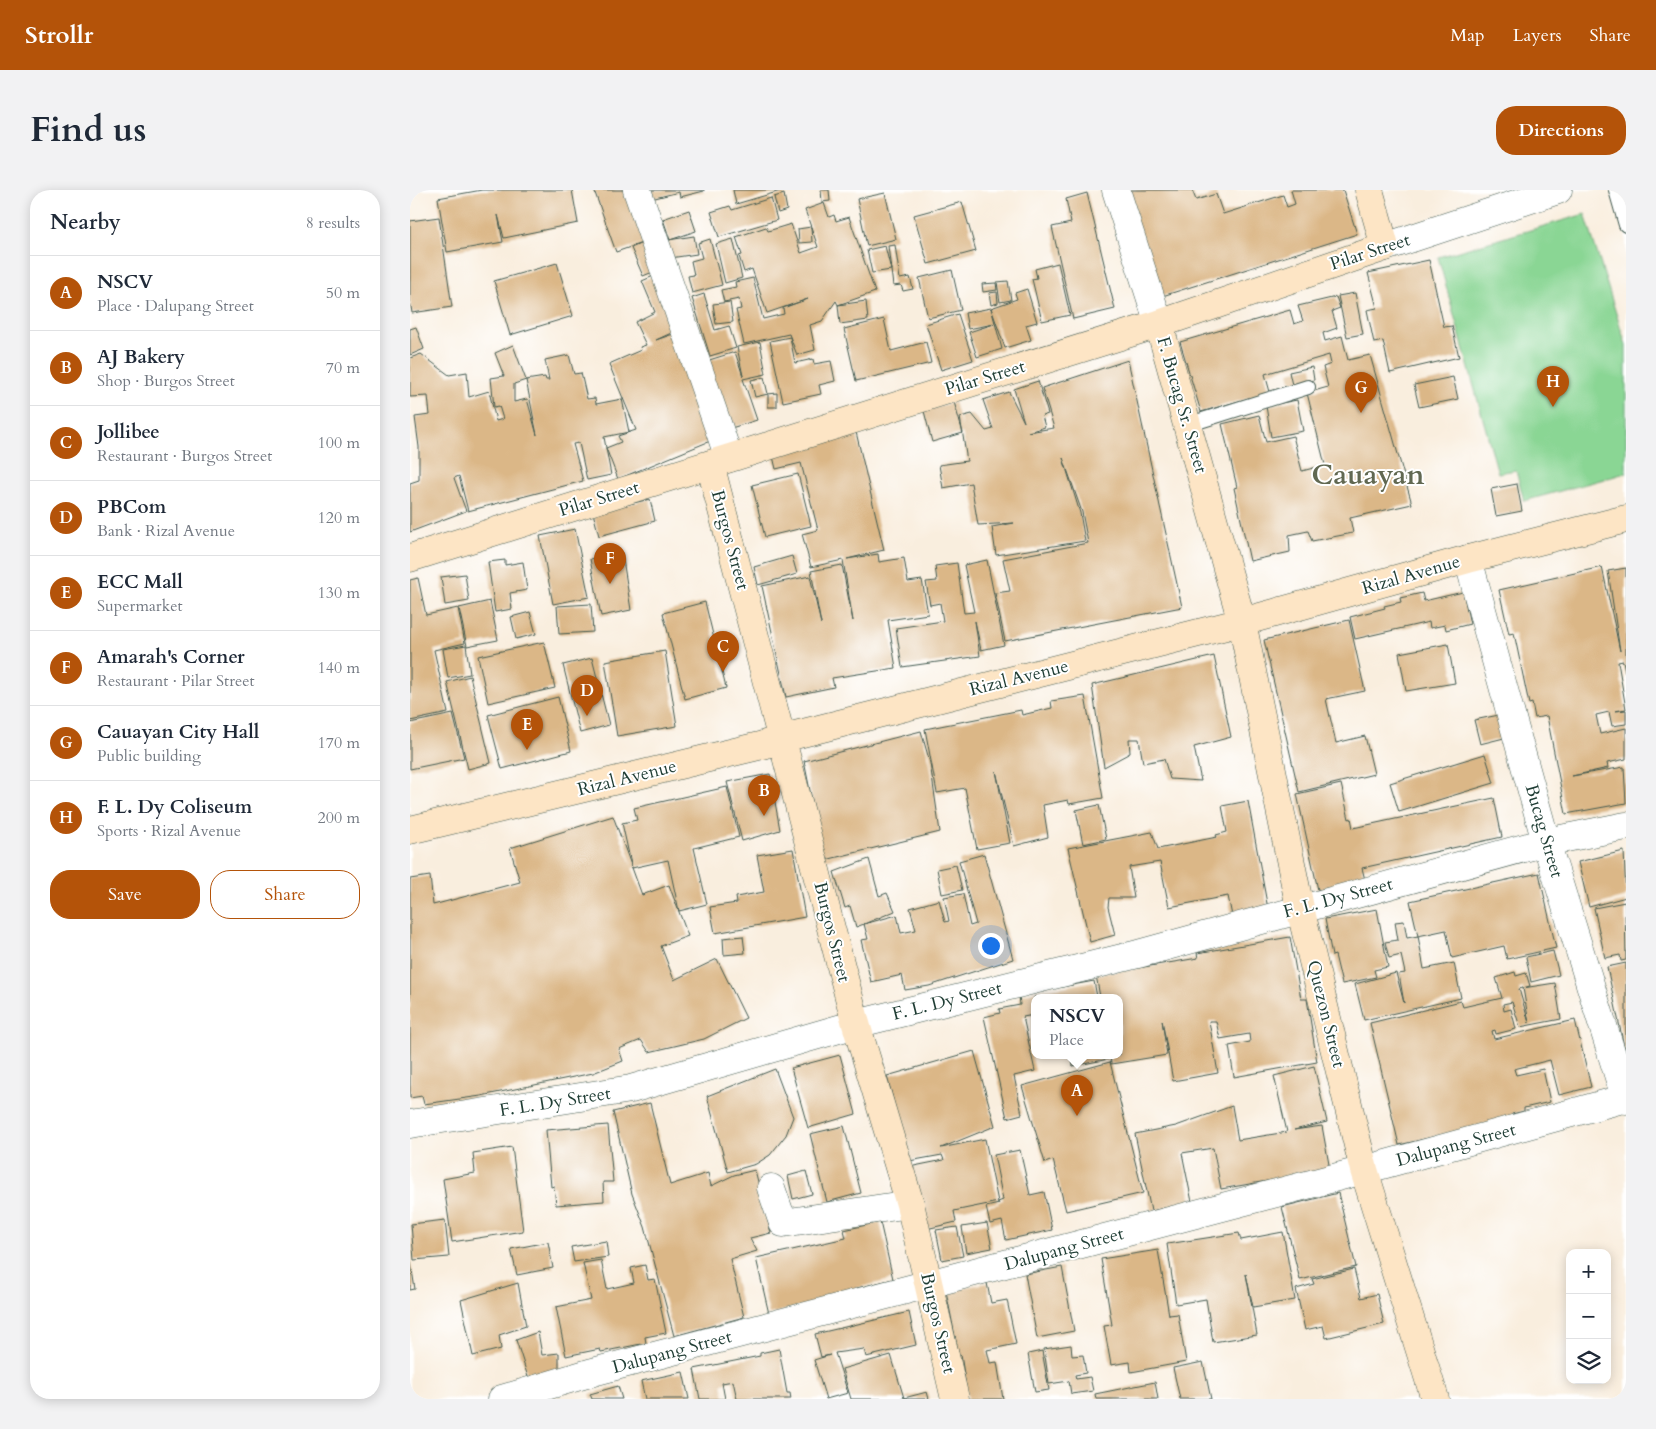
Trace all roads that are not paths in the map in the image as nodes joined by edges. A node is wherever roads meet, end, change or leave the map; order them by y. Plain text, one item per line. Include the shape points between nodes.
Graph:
1 (637, 190) edge
2 (1116, 190) edge
3 (1369, 190) edge
4 (1558, 190) edge
5 (1616, 190) edge
6 (1626, 225) edge
7 (1385, 247) junction
8 (1159, 324) junction
9 (1308, 387) dead end
10 (1187, 424) junction
11 (720, 461) junction
12 (1626, 519) edge
13 (410, 558) edge
14 (1468, 559) junction
15 (1242, 622) junction
16 (782, 738) junction
17 (1626, 826) edge
18 (410, 830) edge
19 (1546, 842) junction
20 (1300, 908) junction
21 (856, 1024) junction
22 (1626, 1099) edge
23 (410, 1124) edge
24 (1364, 1170) junction
25 (771, 1188) dead end
26 (910, 1204) junction
27 (930, 1284) junction
28 (502, 1399) edge
29 (956, 1399) edge
30 (1435, 1399) edge

1 - 11 street
2 - 8 street, F. Bucag Sr. Street
3 - 7 street
4 - 7 street, Pilar Street
5 - 6 lane
7 - 8 street, Pilar Street
8 - 10 street, F. Bucag Sr. Street
8 - 11 street, Pilar Street
9 - 10 lane
10 - 15 street, F. Bucag Sr. Street
11 - 13 street, Pilar Street
11 - 16 street, Burgos Street
12 - 14 street, Rizal Avenue
14 - 15 street, Rizal Avenue
14 - 19 street, Bucag Street
15 - 16 street, Rizal Avenue
15 - 20 street, Quezon Street
16 - 18 street, Rizal Avenue
16 - 21 street, Burgos Street
17 - 19 street, F. L. Dy Street
19 - 20 street, F. L. Dy Street
19 - 22 street, Bucag Street
20 - 21 street, F. L. Dy Street via 1138,954
20 - 24 street, Quezon Street
21 - 23 street, F. L. Dy Street via 631,1089
21 - 26 street, Burgos Street
22 - 24 street, Dalupang Street
24 - 27 street, Dalupang Street
24 - 30 street, Quezon Street
25 - 26 street via 782,1223
26 - 27 street, Burgos Street
27 - 28 street, Dalupang Street
27 - 29 street, Burgos Street

